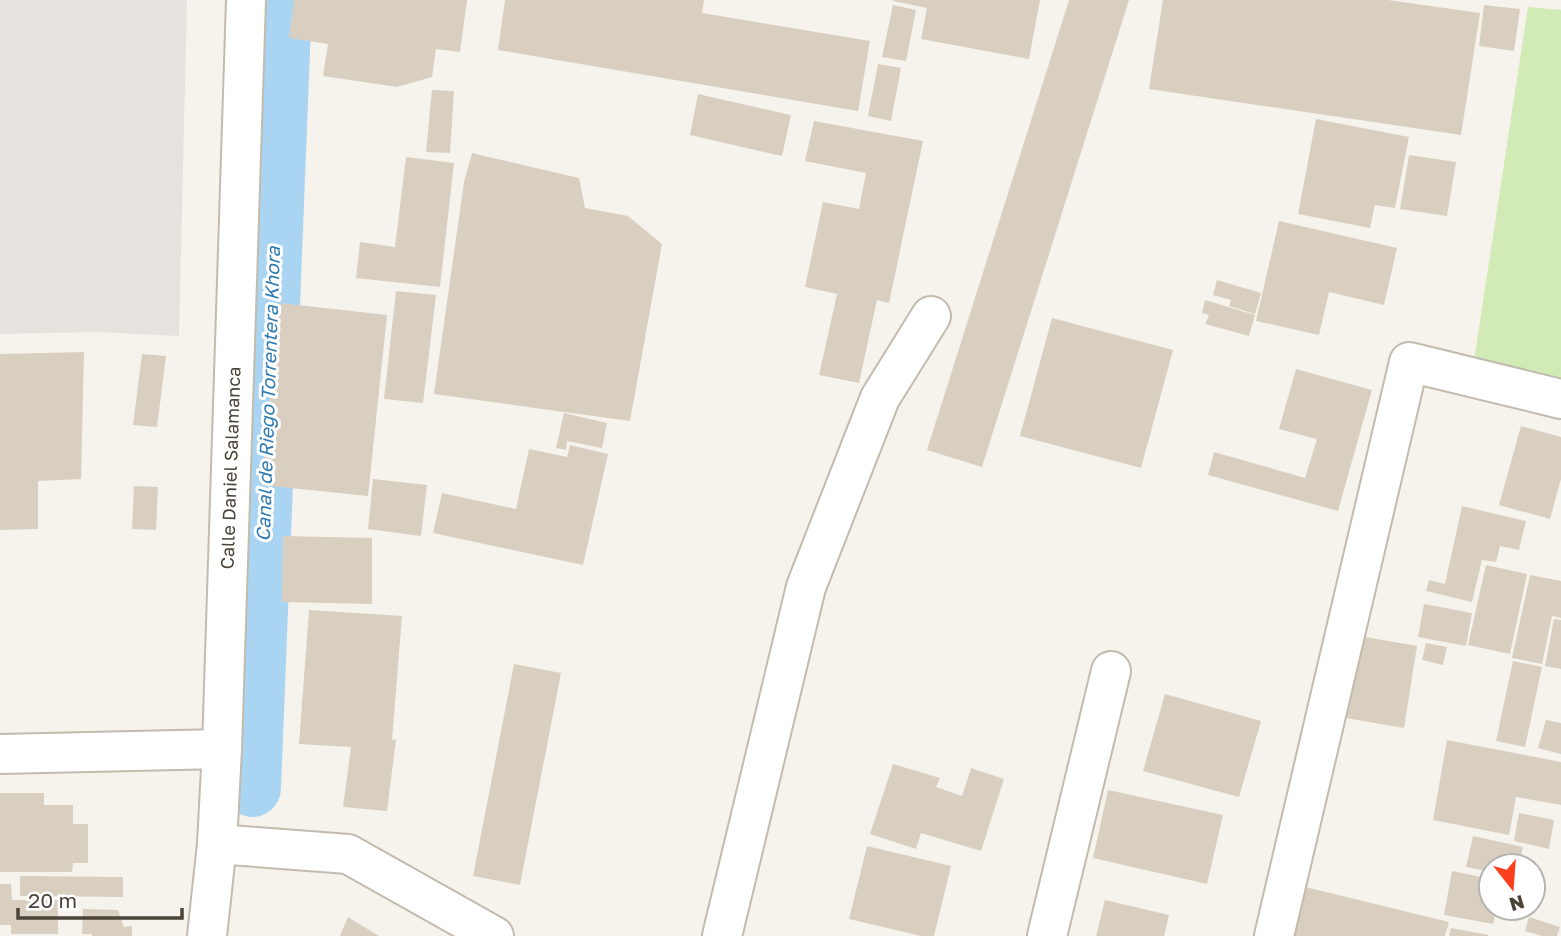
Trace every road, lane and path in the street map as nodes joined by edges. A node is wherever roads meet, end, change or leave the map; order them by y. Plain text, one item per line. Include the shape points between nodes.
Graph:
1 (246, 0) edge
2 (931, 316) dead end
3 (1561, 399) edge
4 (1111, 671) dead end
5 (222, 749) junction
6 (0, 754) edge
7 (217, 844) junction
8 (207, 936) edge
9 (494, 936) edge
10 (722, 936) edge
11 (1047, 936) edge
12 (1274, 936) edge

1 - 5 street, Calle Daniel Salamanca
2 - 10 street via 880,398 806,587
3 - 12 street via 1409,362
4 - 11 street
5 - 6 street
5 - 7 street, Calle Daniel Salamanca
7 - 8 street, Calle Daniel Salamanca
7 - 9 street via 348,854

